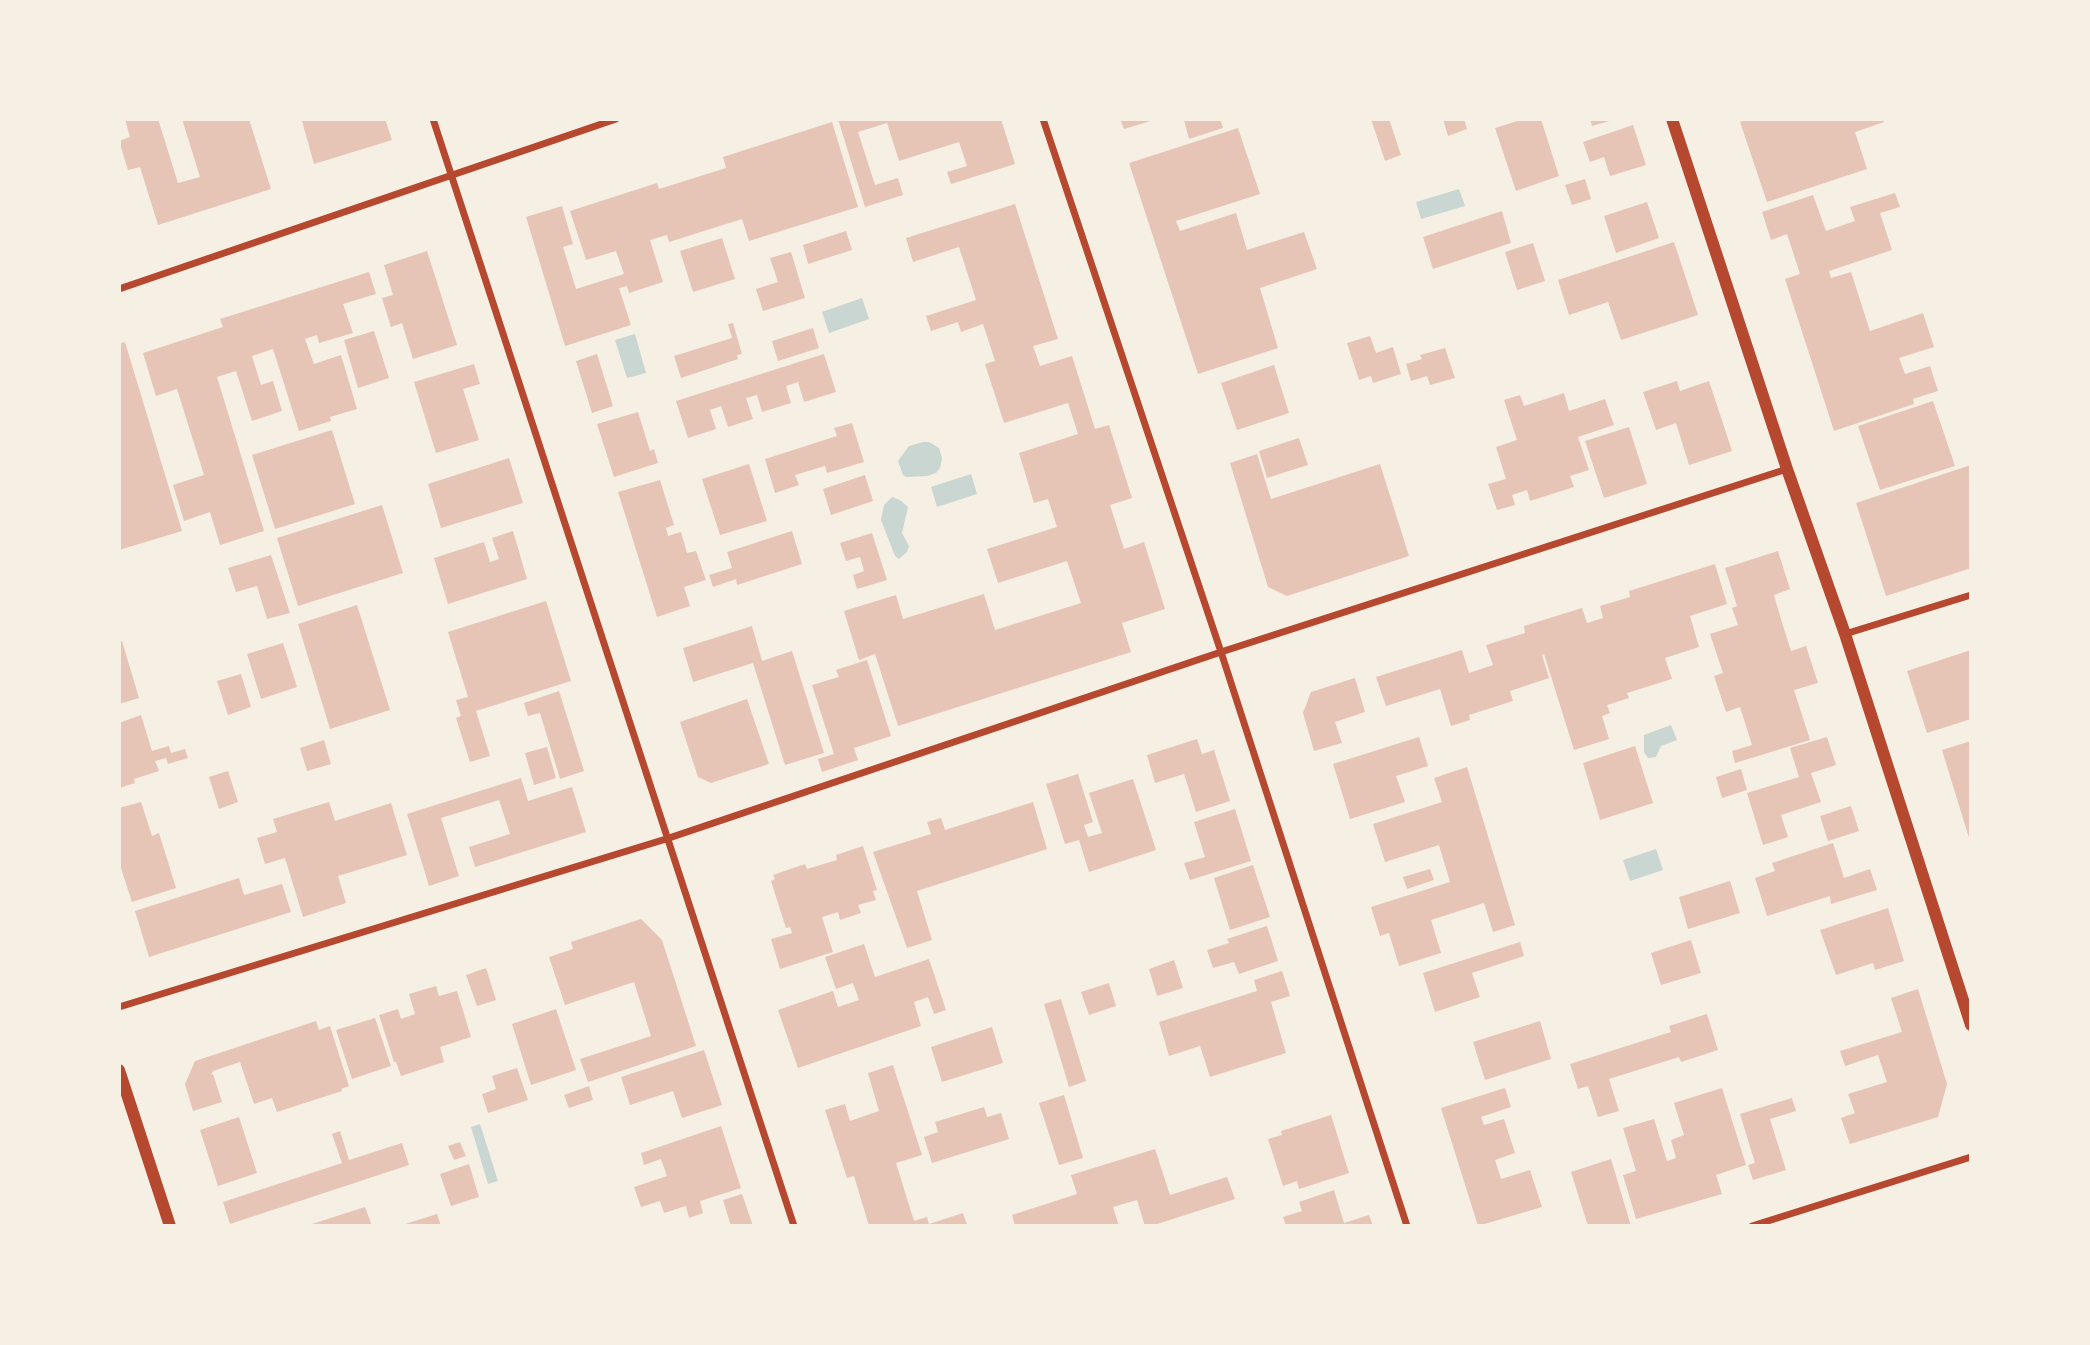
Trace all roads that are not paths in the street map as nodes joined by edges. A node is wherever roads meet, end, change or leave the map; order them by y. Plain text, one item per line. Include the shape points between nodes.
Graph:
1 (433, 119) edge
2 (616, 119) edge
3 (1043, 119) edge
4 (1672, 119) edge
5 (451, 175) junction
6 (119, 289) edge
7 (1787, 468) junction
8 (1971, 595) edge
9 (1844, 634) junction
10 (1221, 652) junction
11 (666, 839) junction
12 (119, 1007) edge
13 (1971, 1025) edge
14 (119, 1070) edge
15 (1971, 1157) edge
16 (170, 1226) edge
17 (793, 1226) edge
18 (1407, 1226) edge
19 (1752, 1226) edge

1 - 5 street
2 - 5 street
3 - 10 street
4 - 7 street
5 - 6 street
5 - 11 street
7 - 9 street
7 - 10 street
8 - 9 street
9 - 13 street
10 - 11 street
10 - 18 street
11 - 12 street
11 - 17 street
14 - 16 street
15 - 19 street

